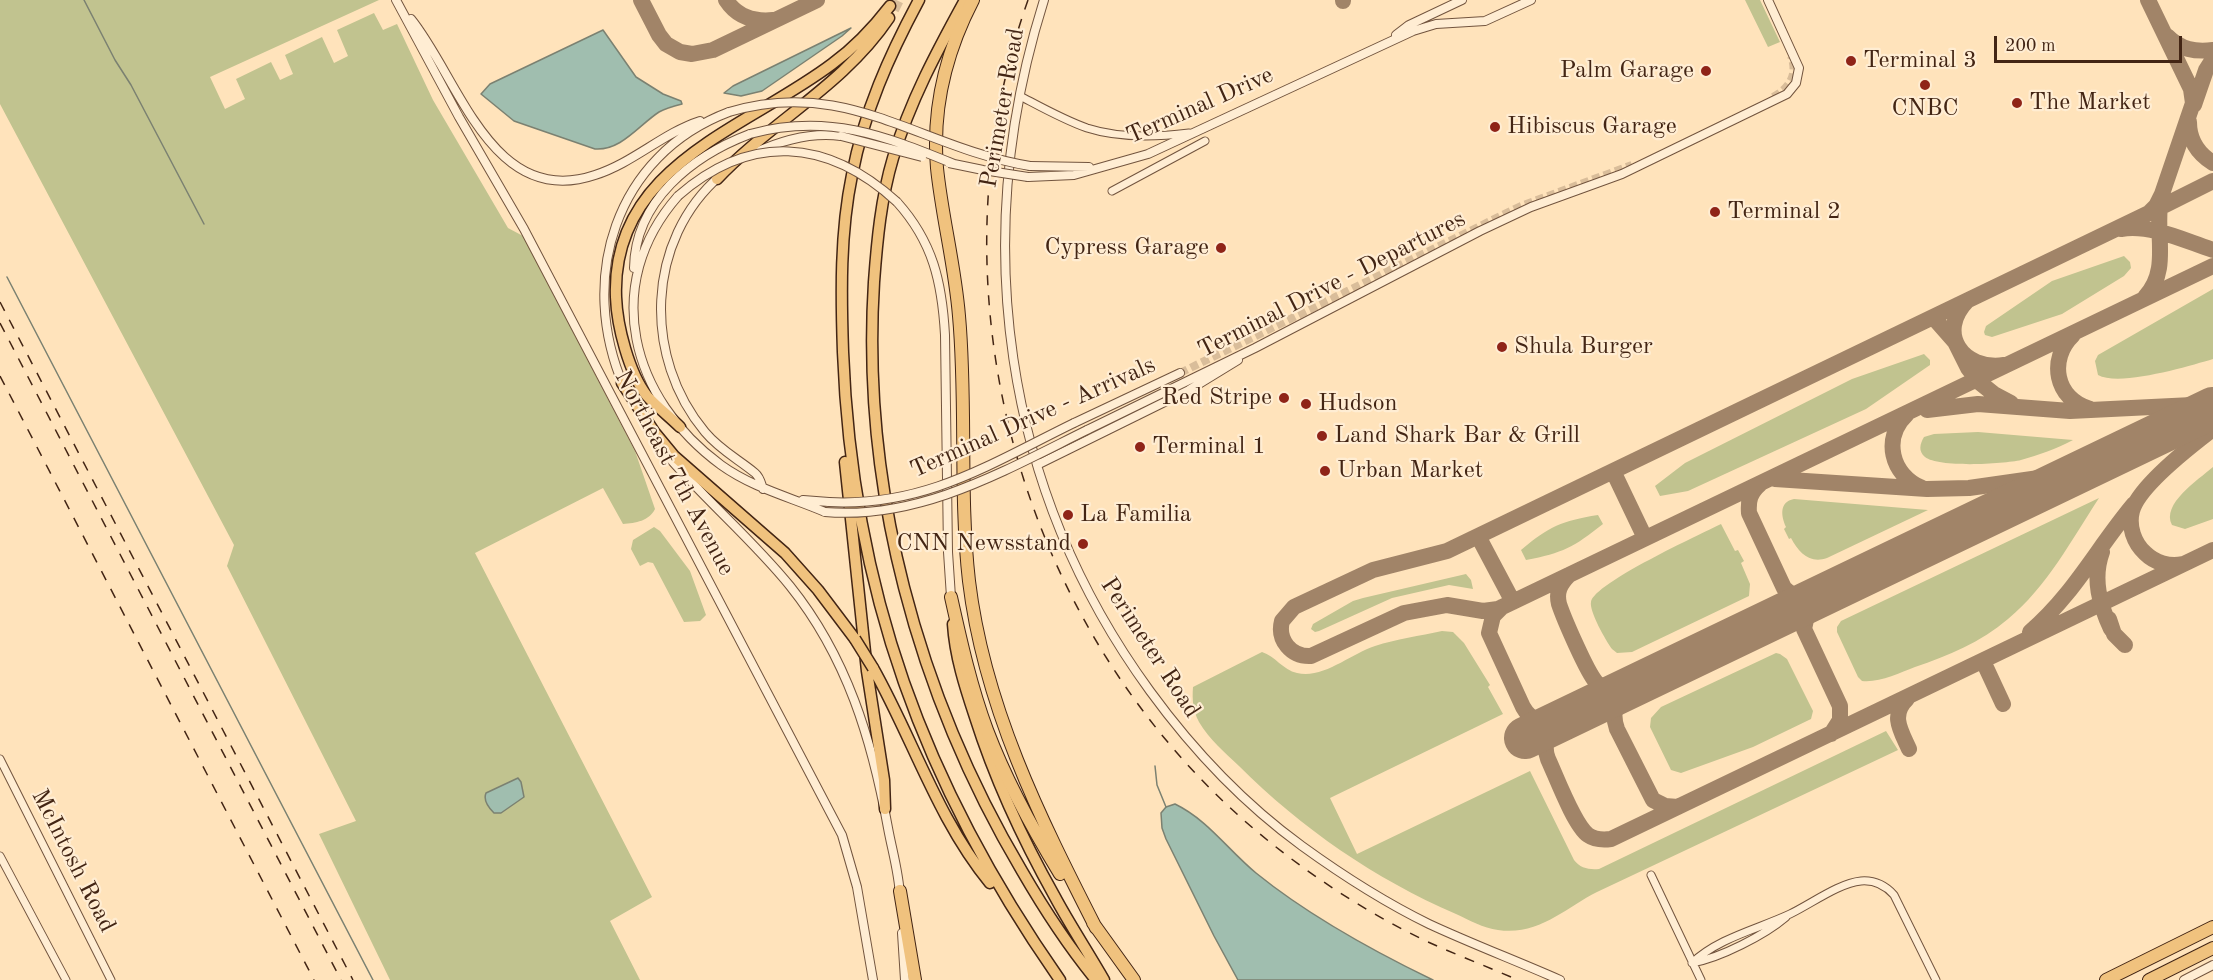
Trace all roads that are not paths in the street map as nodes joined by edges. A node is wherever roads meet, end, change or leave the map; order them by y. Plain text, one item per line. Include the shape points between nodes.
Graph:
1 (920, 0) edge
2 (965, 0) edge
3 (973, 0) edge
4 (1044, 0) edge
5 (1462, 0) edge
6 (1531, 0) edge
7 (1768, 0) edge
8 (397, 2) edge
9 (1384, 44) junction
10 (1020, 96) junction
11 (718, 116) junction
12 (1201, 131) junction
13 (1205, 141) dead end
14 (954, 164) junction
15 (1107, 165) junction
16 (717, 178) junction
17 (1112, 191) dead end
18 (634, 284) junction
19 (1255, 348) junction
20 (1180, 373) tunnel mouth
21 (844, 375) junction
22 (622, 383) junction
23 (680, 427) junction
24 (1036, 465) junction
25 (763, 489) junction
26 (794, 499) junction
27 (951, 597) junction
28 (1, 761) edge
29 (885, 809) junction
30 (0, 856) edge
31 (1651, 875) dead end
32 (900, 891) junction
33 (1015, 914) junction
34 (2213, 927) edge
35 (1096, 928) junction
36 (2213, 948) edge
37 (1692, 963) junction
38 (2213, 965) edge
39 (66, 980) edge
40 (111, 980) edge
41 (873, 980) edge
42 (905, 980) edge
43 (915, 980) edge
44 (1060, 980) edge
45 (1096, 980) edge
46 (1104, 980) edge
47 (1134, 980) edge
48 (1560, 980) edge
49 (1701, 980) edge
50 (1936, 980) edge
51 (2106, 980) edge
52 (2149, 980) edge
53 (2184, 980) edge

1 - 21 main road via 877,87 851,176 843,268
2 - 45 main road via 912,102 883,202 872,317 880,456 890,525 906,592 949,724 1009,849
3 - 35 highway via 945,69 936,136 960,326 969,583 982,650 1010,742 1047,831
4 - 10 street, Perimeter Road
5 - 9 street via 1409,25
6 - 9 street via 1479,22 1424,27
7 - 19 street, Terminal Drive - Departures via 1798,64 1798,80 1787,94 1622,174 1531,207
8 - 11 street via 421,32 488,140 511,163 536,175 571,180 596,175 677,130
8 - 41 street, Northeast 7th Avenue via 524,229 842,836 857,886
9 - 12 street, Terminal Drive
10 - 12 street via 1097,130 1167,136
10 - 24 street, Perimeter Road via 1008,177 1004,271 1018,390
11 - 15 street, bridge via 782,101 843,106 982,155 1030,166
11 - 22 street via 680,138 655,161 629,197 615,228 605,272 605,306 610,345
12 - 15 street, Terminal Drive via 1148,154
13 - 17 street
14 - 15 street, Terminal Drive, bridge via 1028,177 1074,175
14 - 16 street, bridge via 841,136 807,136 780,142 739,161
14 - 18 street, bridge via 877,135 840,127 815,124 750,134 702,157 682,171 664,192 639,235
16 - 23 main road via 841,75 869,45 892,8 831,65 675,165 650,191 630,224 617,279 620,331 647,395
16 - 25 street via 685,220 672,247 660,303 663,342 674,382 691,413 721,448 756,474
18 - 23 street via 637,346 656,389
18 - 27 street, bridge via 658,220 703,175 734,159 764,152 818,156 850,168 897,202 927,246 942,301
19 - 24 street via 1189,390
19 - 26 street, Terminal Drive - Departures, bridge via 1057,445 958,491 922,503 895,510 825,512
20 - 26 street, Terminal Drive - Arrivals, bridge via 943,486 881,501
21 - 29 main road via 840,424
21 - 33 main road via 855,486 874,583 893,650 948,791
22 - 29 street via 642,423 661,448 774,567 816,622 857,704
22 - 33 main road, bridge via 674,456 785,553 855,639 955,830 982,873
23 - 25 street via 722,466
24 - 48 street, Perimeter Road via 1065,542 1111,632 1180,731 1224,779 1279,829 1361,887 1429,924
25 - 26 street
27 - 35 highway via 972,685 994,750 1047,851
27 - 46 main road via 960,665 996,774 1045,878
28 - 40 street, McIntosh Road
29 - 32 street
30 - 39 street
31 - 37 street
32 - 42 street
32 - 43 highway
33 - 44 main road
34 - 51 highway
35 - 47 highway
36 - 52 highway
37 - 49 street
37 - 50 street via 1702,954 1769,921 1853,882 1868,881 1890,891 1897,900
38 - 53 street

